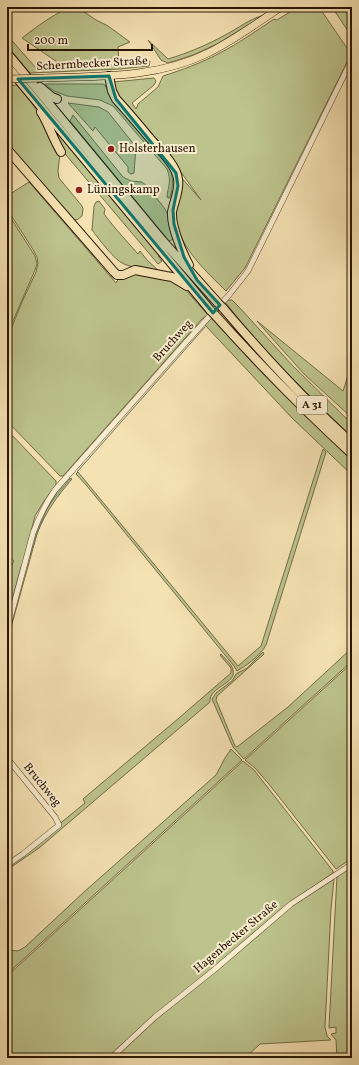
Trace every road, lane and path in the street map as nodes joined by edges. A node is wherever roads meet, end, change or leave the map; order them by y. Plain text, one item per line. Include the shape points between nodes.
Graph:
1 (281, 7) edge
2 (7, 53) edge
3 (352, 59) edge
4 (7, 66) edge
5 (18, 66) junction
6 (109, 76) junction
7 (7, 79) edge
8 (29, 91) junction
9 (57, 99) dead end
10 (7, 149) edge
11 (62, 152) dead end
12 (197, 280) junction
13 (194, 291) junction
14 (352, 443) edge
15 (352, 454) edge
16 (7, 630) edge
17 (7, 758) edge
18 (352, 864) edge
19 (7, 865) edge
20 (111, 1058) edge

1 - 6 main road, Schermbecker Straße via 230,41 194,59 156,71
2 - 5 highway, A 31
3 - 16 street, Bruchweg via 248,271 54,490 46,503 33,533
4 - 8 highway, A 31
5 - 9 highway via 26,70 40,86
5 - 12 highway, A 31
6 - 7 main road, Schermbecker Straße, bridge
6 - 12 highway via 116,99 169,161 176,173 178,186 172,215 184,256
8 - 11 highway via 28,96 44,117
8 - 13 highway, A 31
10 - 13 highway via 117,275 123,276 136,270 172,277
12 - 14 highway, A 31 via 285,378
13 - 15 highway, A 31 via 255,359
17 - 19 street, Bruchweg via 59,825
18 - 20 street, Hagenbecker Straße via 291,904 155,1017

